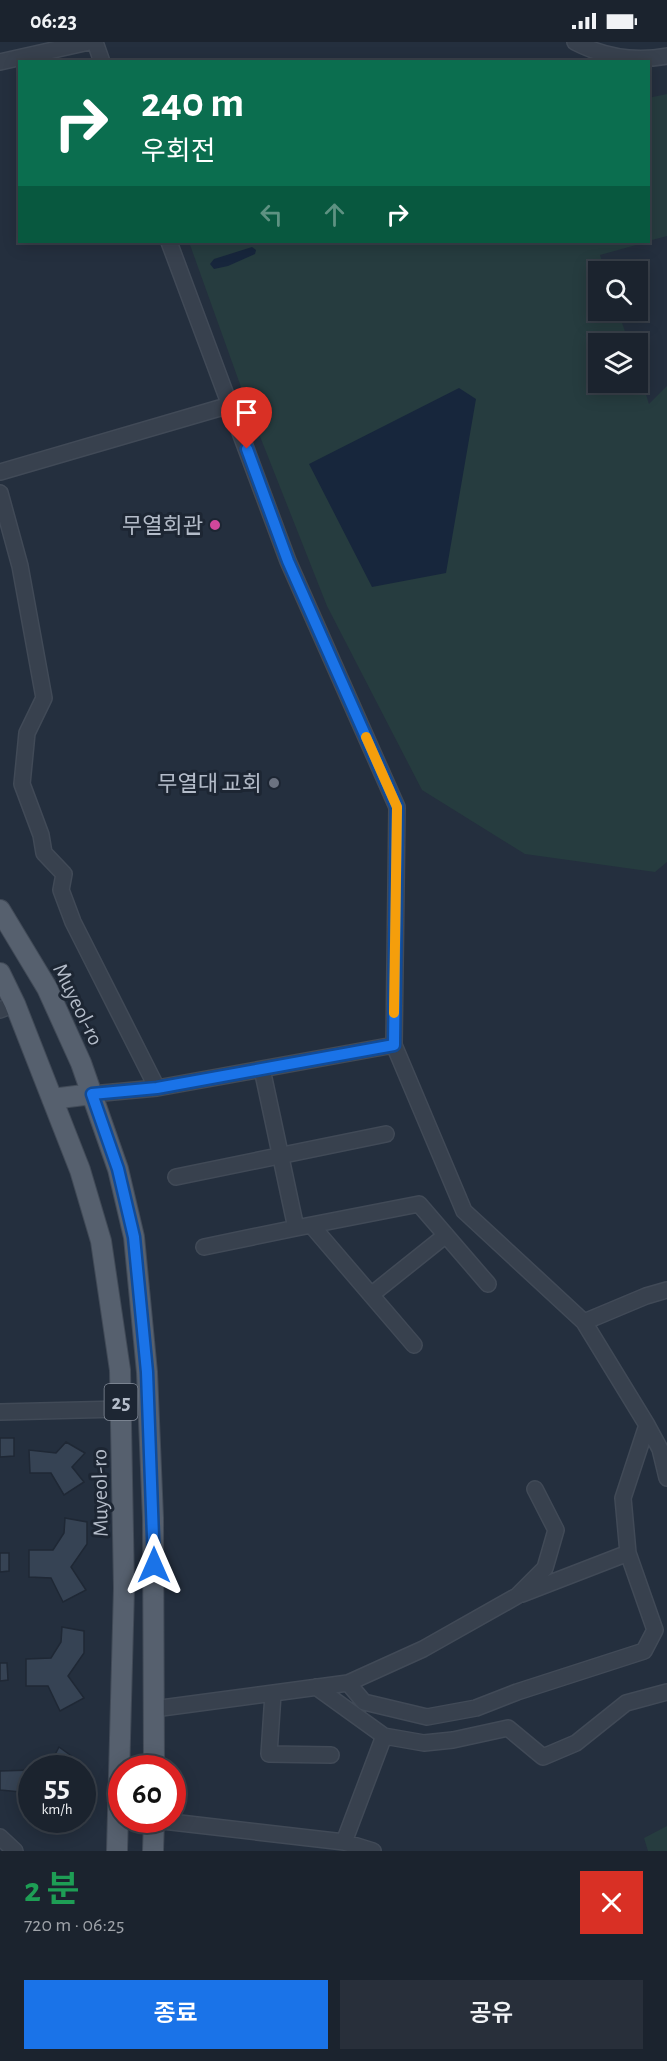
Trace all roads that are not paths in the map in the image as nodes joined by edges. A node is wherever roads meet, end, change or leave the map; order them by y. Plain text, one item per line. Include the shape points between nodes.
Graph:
1 (89, 42) edge
2 (95, 42) edge
3 (575, 42) edge
4 (667, 56) edge
5 (101, 60) edge
6 (0, 62) edge
7 (169, 243) edge
8 (230, 405) junction
9 (0, 472) edge
10 (0, 493) edge
11 (0, 910) edge
12 (0, 973) edge
13 (8, 1007) edge
14 (394, 1045) junction
15 (262, 1069) junction
16 (157, 1088) junction
17 (92, 1094) junction
18 (52, 1099) junction
19 (386, 1134) dead end
20 (281, 1156) junction
21 (176, 1178) dead end
22 (312, 1226) junction
23 (297, 1228) junction
24 (446, 1235) junction
25 (204, 1247) dead end
26 (488, 1284) dead end
27 (667, 1290) edge
28 (371, 1294) junction
29 (584, 1322) junction
30 (414, 1345) dead end
31 (121, 1409) junction
32 (0, 1412) edge
33 (648, 1425) junction
34 (667, 1478) edge
35 (535, 1489) dead end
36 (628, 1553) junction
37 (124, 1575) junction
38 (517, 1596) junction
39 (154, 1613) junction
40 (348, 1683) junction
41 (316, 1687) junction
42 (667, 1692) edge
43 (273, 1694) junction
44 (154, 1709) junction
45 (384, 1736) junction
46 (154, 1755) edge
47 (331, 1755) dead end
48 (186, 1824) edge
49 (154, 1833) edge
50 (0, 1838) edge
51 (344, 1842) junction
52 (116, 1848) edge
53 (15, 1851) edge
54 (153, 1851) edge
55 (373, 1851) edge

1 - 6 street
2 - 5 street
3 - 4 street via 615,57
7 - 8 street
8 - 9 street
8 - 14 street via 288,561 397,807
10 - 16 street via 20,566 44,698 27,733 22,784 44,853 64,874 61,890 73,922
11 - 17 main road, Muyeol-ro via 47,988
12 - 13 main road, Muyeol-ro / 25
13 - 18 main road, Muyeol-ro / 25
14 - 15 street
14 - 29 street via 464,1211
15 - 16 street
15 - 20 street
16 - 17 street
17 - 18 main road
17 - 39 main road, Muyeol-ro via 118,1169 134,1237 147,1372
18 - 31 main road, Muyeol-ro / 25 via 80,1170 100,1241 120,1370
19 - 20 street
20 - 21 street
20 - 23 street
22 - 23 street
22 - 24 street via 419,1204
22 - 28 street
23 - 25 street
24 - 26 street
24 - 28 street
27 - 29 street
28 - 30 street
29 - 33 street
31 - 32 street
31 - 37 main road, Muyeol-ro / 25
33 - 34 street via 660,1449
33 - 36 street via 623,1498
35 - 38 street via 556,1530 545,1568
36 - 38 street
36 - 40 street via 655,1630 644,1651 476,1708 427,1717 364,1702
37 - 39 main road via 131,1557 136,1556 142,1564
37 - 52 main road, Muyeol-ro / 25
38 - 40 street via 423,1649
39 - 44 main road, Muyeol-ro
40 - 41 street
41 - 43 street
41 - 45 street
42 - 45 street via 626,1703 576,1743 543,1757 508,1728 424,1743
43 - 44 street
43 - 47 street via 269,1754
44 - 46 main road, Muyeol-ro
45 - 51 street
48 - 51 street
49 - 54 main road
50 - 53 street
51 - 55 street

